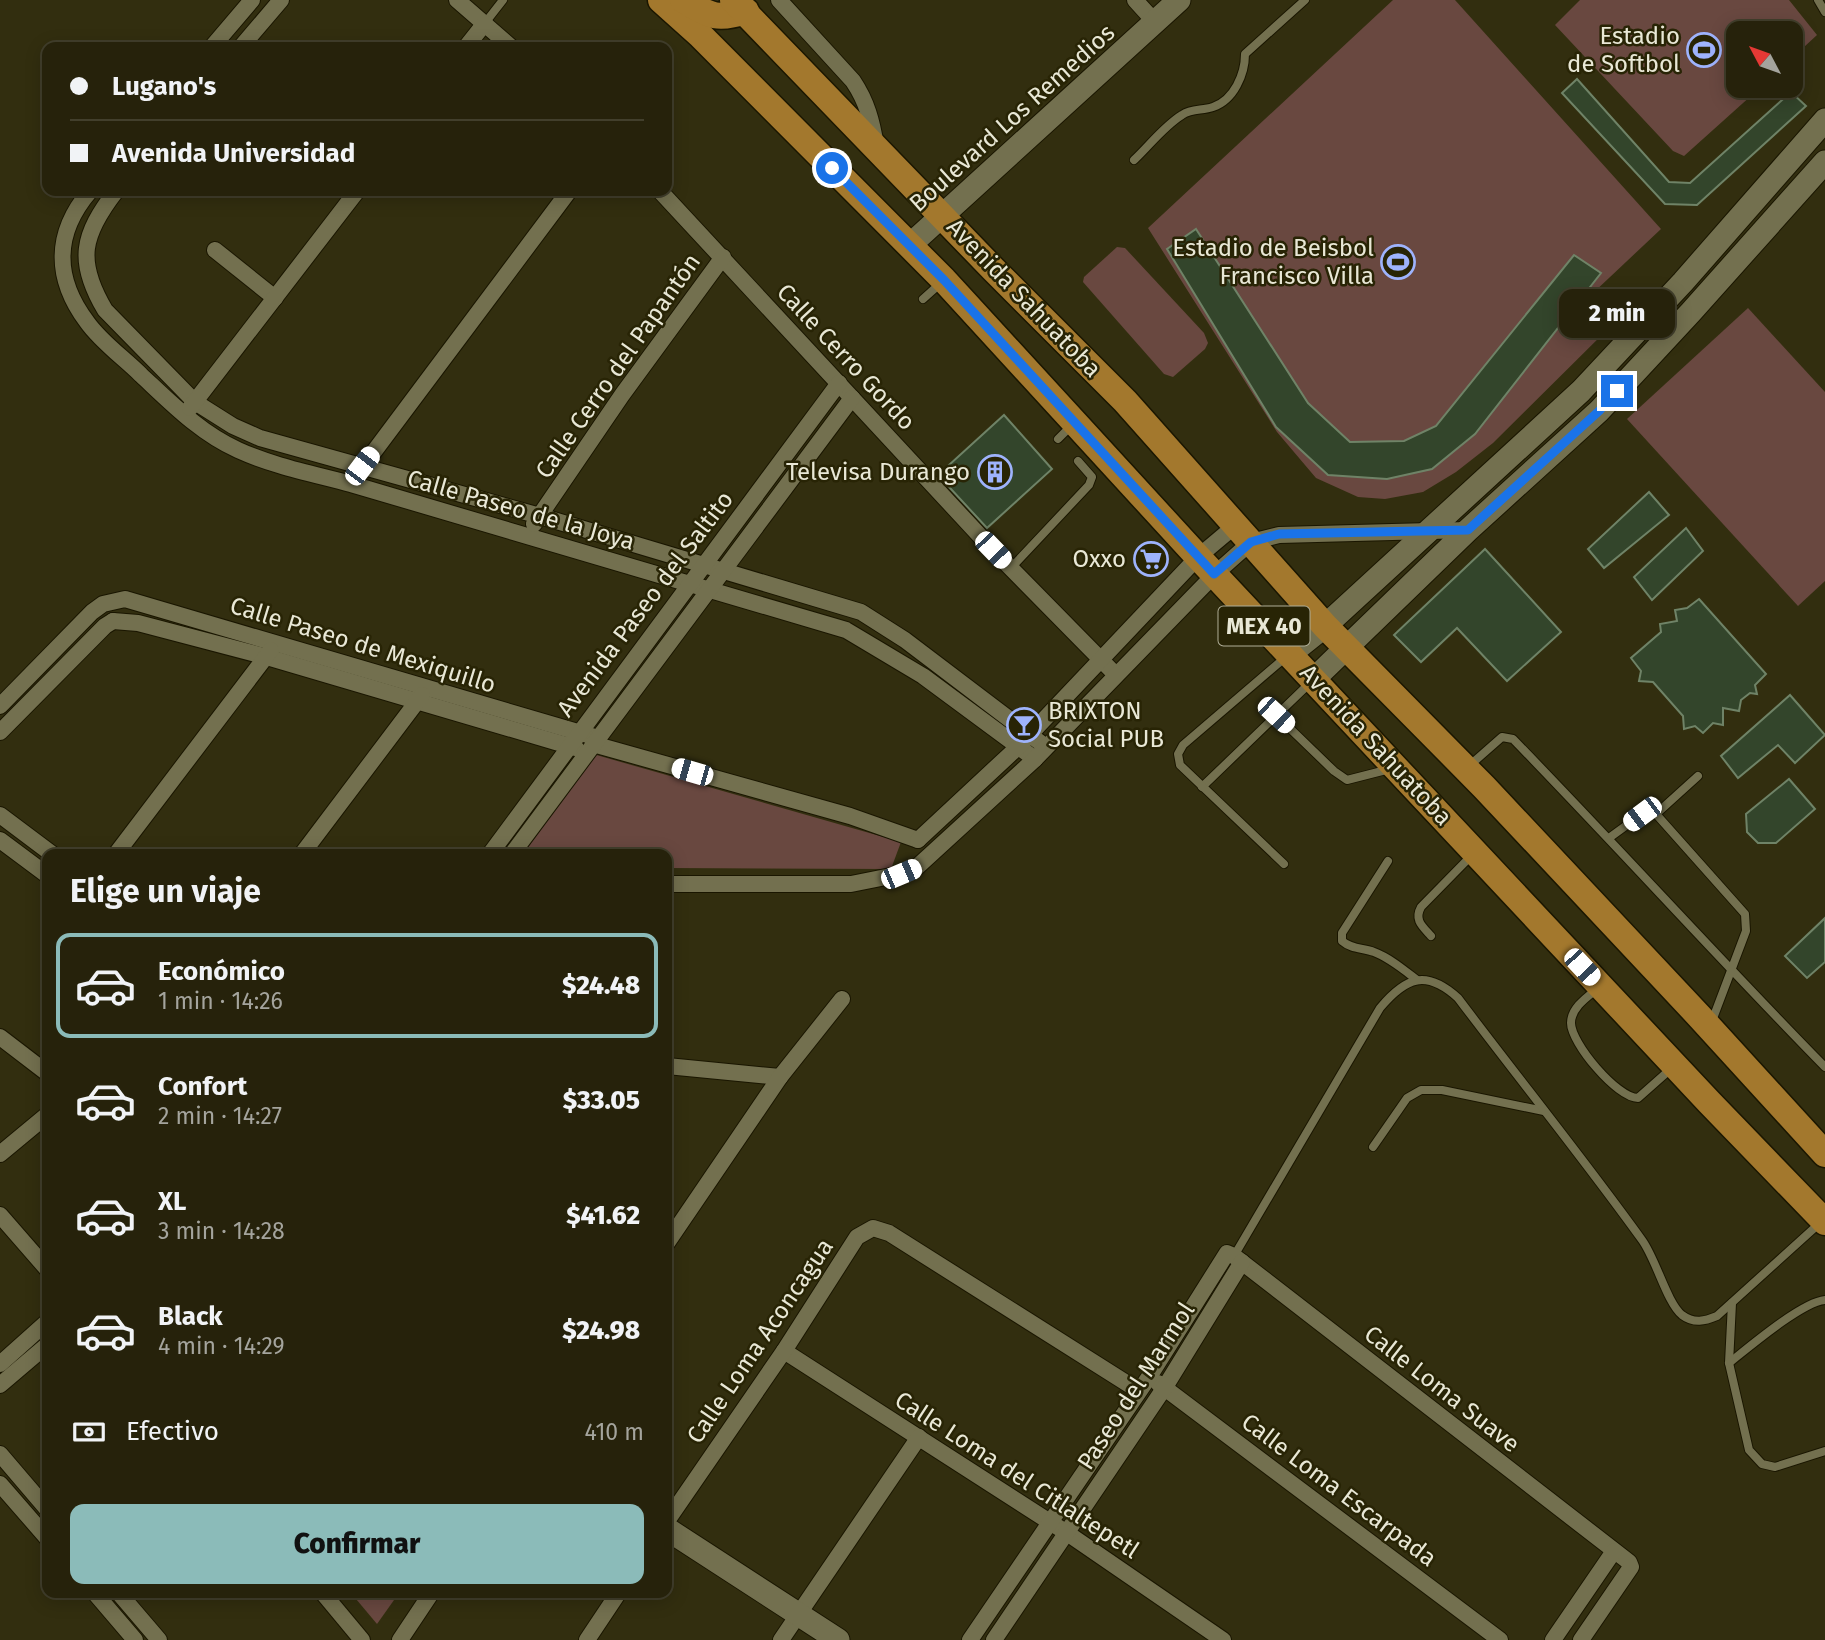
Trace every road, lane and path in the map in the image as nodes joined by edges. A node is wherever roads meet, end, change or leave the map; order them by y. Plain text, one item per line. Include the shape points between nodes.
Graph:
1 (252, 0) edge
2 (282, 0) edge
3 (457, 0) edge
4 (503, 0) edge
5 (661, 0) edge
6 (683, 0) edge
7 (779, 0) edge
8 (1135, 0) edge
9 (1179, 0) edge
10 (1305, 0) edge
11 (1818, 0) edge
12 (745, 4) edge
13 (1825, 12) edge
14 (1155, 22) junction
15 (485, 23) junction
16 (216, 42) edge
17 (245, 42) edge
18 (470, 42) edge
19 (506, 42) edge
20 (1825, 120) edge
21 (876, 146) junction
22 (1134, 160) dead end
23 (1825, 162) edge
24 (87, 196) edge
25 (114, 196) edge
26 (352, 196) edge
27 (565, 196) edge
28 (665, 196) edge
29 (943, 216) junction
30 (910, 245) junction
31 (215, 250) dead end
32 (723, 257) junction
33 (993, 270) junction
34 (944, 280) junction
35 (275, 298) junction
36 (923, 299) dead end
37 (839, 383) junction
38 (1580, 391) junction
39 (852, 398) junction
40 (195, 402) junction
41 (1599, 411) junction
42 (184, 416) junction
43 (1078, 461) dead end
44 (362, 466) junction
45 (351, 484) junction
46 (540, 516) junction
47 (1430, 530) junction
48 (1468, 530) junction
49 (1243, 534) junction
50 (527, 535) junction
51 (704, 565) junction
52 (1206, 565) junction
53 (1011, 569) junction
54 (724, 571) junction
55 (690, 582) junction
56 (711, 590) junction
57 (115, 600) junction
58 (113, 621) junction
59 (1325, 626) junction
60 (276, 642) junction
61 (1346, 648) junction
62 (1290, 654) junction
63 (267, 657) junction
64 (1100, 659) junction
65 (1115, 674) junction
66 (1314, 679) junction
67 (427, 687) junction
68 (416, 703) junction
69 (0, 706) edge
70 (1276, 715) junction
71 (0, 732) edge
72 (578, 732) junction
73 (1025, 740) junction
74 (593, 745) junction
75 (568, 746) junction
76 (1040, 753) junction
77 (1396, 768) junction
78 (1466, 769) junction
79 (1698, 776) dead end
80 (1202, 787) junction
81 (1656, 814) junction
82 (0, 816) edge
83 (1609, 838) junction
84 (0, 840) edge
85 (918, 840) junction
86 (45, 849) edge
87 (120, 849) edge
88 (306, 849) edge
89 (494, 849) edge
90 (516, 849) edge
91 (1475, 852) junction
92 (926, 861) junction
93 (1388, 861) dead end
94 (1284, 864) dead end
95 (42, 871) edge
96 (672, 884) edge
97 (1431, 936) dead end
98 (1730, 971) junction
99 (1417, 980) junction
100 (1600, 986) junction
101 (842, 999) dead end
102 (1710, 1028) junction
103 (0, 1037) edge
104 (1675, 1065) junction
105 (672, 1066) edge
106 (1825, 1067) edge
107 (42, 1069) edge
108 (780, 1077) junction
109 (1544, 1111) junction
110 (42, 1119) edge
111 (1373, 1147) dead end
112 (0, 1154) edge
113 (1825, 1154) edge
114 (0, 1215) edge
115 (1824, 1220) edge
116 (672, 1236) edge
117 (1234, 1257) junction
118 (42, 1263) edge
119 (1825, 1300) edge
120 (1732, 1303) junction
121 (42, 1326) edge
122 (42, 1349) edge
123 (784, 1351) junction
124 (1729, 1363) junction
125 (0, 1364) edge
126 (1149, 1377) junction
127 (0, 1385) edge
128 (1165, 1387) junction
129 (1139, 1391) junction
130 (919, 1437) junction
131 (1825, 1451) edge
132 (0, 1454) edge
133 (0, 1483) edge
134 (42, 1503) edge
135 (672, 1514) edge
136 (1049, 1522) junction
137 (42, 1532) edge
138 (672, 1532) edge
139 (1067, 1533) junction
140 (1614, 1551) junction
141 (99, 1598) edge
142 (123, 1598) edge
143 (327, 1598) edge
144 (428, 1598) edge
145 (615, 1598) edge
146 (798, 1614) junction
147 (135, 1640) edge
148 (159, 1640) edge
149 (362, 1640) edge
150 (400, 1640) edge
151 (587, 1640) edge
152 (781, 1640) edge
153 (838, 1640) edge
154 (970, 1640) edge
155 (994, 1640) edge
156 (1223, 1640) edge
157 (1500, 1640) edge
158 (1553, 1640) edge
159 (1581, 1640) edge

1 - 16 street
2 - 17 street
3 - 15 street
4 - 15 lane
5 - 30 main road, Avenida Sahuatoba / MEX 40
6 - 12 main road via 716,17 728,17
7 - 21 street via 863,95
8 - 14 street
9 - 14 street, Boulevard Los Remedios
10 - 22 lane via 1245,54 1245,68 1227,98 1215,107 1179,116
11 - 13 lane
12 - 21 main road, Avenida Sahuatoba / MEX 40
14 - 29 street, Boulevard Los Remedios
15 - 18 street
15 - 19 street
20 - 38 street
21 - 29 main road, Avenida Sahuatoba / MEX 40
23 - 41 street
24 - 42 street, Calle Paseo de la Joya via 68,223 63,242 66,281 74,303 88,324
25 - 40 street, Calle Paseo de la Joya via 90,235 85,253 87,274 105,310
26 - 35 street
27 - 44 street
28 - 32 street, Calle Cerro Gordo
29 - 30 street, Boulevard Los Remedios
29 - 33 main road, Avenida Sahuatoba / MEX 40
30 - 34 main road, Avenida Sahuatoba / MEX 40
31 - 35 street
32 - 37 street, Calle Cerro Gordo
32 - 46 street, Calle Cerro del Papantón
33 - 34 main road via 963,270
33 - 49 main road, Avenida Sahuatoba / MEX 40 via 1125,401
34 - 36 lane
34 - 52 main road, Avenida Sahuatoba / MEX 40 via 1067,430
35 - 40 street
37 - 39 street, Calle Cerro Gordo
37 - 51 street, Avenida Paseo del Saltito
38 - 41 street
38 - 47 street
39 - 53 street, Calle Cerro Gordo
39 - 54 street, Avenida Paseo del Saltito
40 - 42 street
40 - 44 street, Calle Paseo de la Joya via 260,438
41 - 48 street
42 - 45 street, Calle Paseo de la Joya via 238,450
43 - 53 lane via 1091,477 1089,485
44 - 45 street
44 - 46 street, Calle Paseo de la Joya
45 - 50 street, Calle Paseo de la Joya
46 - 50 street, Calle Cerro del Papantón
46 - 51 street, Calle Paseo de la Joya
47 - 48 street
47 - 49 street
47 - 59 street
48 - 61 street
49 - 52 street
49 - 52 street
49 - 59 main road, Avenida Sahuatoba / MEX 40
50 - 55 street, Calle Paseo de la Joya
51 - 54 street, Calle Paseo de la Joya
51 - 55 street, Avenida Paseo del Saltito
52 - 62 main road, Avenida Sahuatoba / MEX 40
52 - 64 street
52 - 65 street
53 - 64 street, Calle Cerro Gordo
54 - 56 street, Avenida Paseo del Saltito
54 - 73 street, Calle Paseo de la Joya via 861,612 905,640
55 - 56 street, Calle Paseo de la Joya
55 - 72 street, Avenida Paseo del Saltito
56 - 73 street, Calle Paseo de la Joya via 861,637
56 - 74 street, Avenida Paseo del Saltito
57 - 58 street
57 - 60 street, Calle Paseo de Mexiquillo
57 - 69 street via 92,612
58 - 63 street, Calle Paseo de Mexiquillo via 138,622
58 - 71 street
59 - 61 main road, Avenida Sahuatoba / MEX 40
59 - 62 street
60 - 63 street
60 - 67 street, Calle Paseo de Mexiquillo
61 - 66 street
61 - 78 main road, Avenida Sahuatoba / MEX 40
62 - 66 main road, Avenida Sahuatoba / MEX 40
62 - 80 lane via 1183,745 1178,754 1180,765
63 - 68 street, Calle Paseo de Mexiquillo
63 - 87 street
64 - 65 street, Calle Cerro Gordo
64 - 73 street
65 - 76 street
66 - 70 lane
66 - 77 main road, Avenida Sahuatoba / MEX 40
67 - 68 street
67 - 72 street, Calle Paseo de Mexiquillo
68 - 75 street, Calle Paseo de Mexiquillo
68 - 88 street
70 - 77 lane via 1347,780
70 - 80 lane
72 - 74 street, Calle Paseo de Mexiquillo
72 - 75 street, Avenida Paseo del Saltito
73 - 76 street, Calle Paseo de la Joya
73 - 85 street
74 - 75 street, Calle Paseo de Mexiquillo
74 - 85 street, Calle Paseo de Mexiquillo via 850,816
74 - 90 street, Avenida Paseo del Saltito
75 - 89 street, Avenida Paseo del Saltito
76 - 92 street
77 - 91 main road, Avenida Sahuatoba / MEX 40
78 - 83 lane via 1502,737 1510,737
78 - 102 main road, Avenida Sahuatoba / MEX 40
79 - 81 lane
80 - 94 lane
81 - 83 lane via 1642,814
81 - 98 lane via 1745,914 1745,931
82 - 86 street
83 - 98 lane
84 - 95 street
85 - 92 street
91 - 97 lane via 1417,914
91 - 100 main road, Avenida Sahuatoba / MEX 40
92 - 96 street via 901,874 851,884
93 - 99 lane via 1342,933 1342,941 1375,952
98 - 102 lane
98 - 106 lane
99 - 109 lane via 1431,980 1458,998
99 - 117 lane via 1394,991 1380,1008
100 - 104 main road, Avenida Sahuatoba / MEX 40
100 - 104 lane via 1575,1009 1571,1024 1590,1059 1612,1085 1625,1096 1638,1098
101 - 108 street
102 - 113 main road, Avenida Sahuatoba / MEX 40
103 - 107 street
104 - 115 main road, Avenida Sahuatoba / MEX 40
105 - 108 street
108 - 116 street
109 - 111 lane via 1442,1090 1421,1090 1406,1098
109 - 120 lane via 1644,1244 1682,1315 1705,1321
110 - 112 street
114 - 118 street
115 - 120 lane
117 - 126 street, Paseo del Marmol
117 - 128 street, Paseo del Marmol
117 - 140 street, Calle Loma Suave
119 - 124 lane via 1810,1304
120 - 124 lane
121 - 125 street
122 - 127 street
123 - 129 street, Calle Loma Aconcagua via 857,1237 873,1228 889,1233
123 - 130 street, Calle Loma del Citlaltepetl
123 - 135 street, Calle Loma Aconcagua
124 - 131 lane via 1754,1458 1775,1466
126 - 128 street, Calle Loma Escarpada
126 - 129 street, Paseo del Marmol
128 - 139 street, Paseo del Marmol
128 - 157 street, Calle Loma Escarpada
129 - 136 street, Paseo del Marmol
130 - 136 street, Calle Loma del Citlaltepetl
130 - 146 street
132 - 134 street
133 - 137 street
136 - 139 street, Calle Loma del Citlaltepetl
136 - 154 street, Paseo del Marmol
138 - 146 street
139 - 155 street, Paseo del Marmol
139 - 156 street, Calle Loma del Citlaltepetl
140 - 158 street
140 - 159 street, Calle Loma Suave via 1631,1566
141 - 147 street
142 - 148 street
143 - 149 street
144 - 150 street
145 - 151 street
146 - 152 street
146 - 153 street

